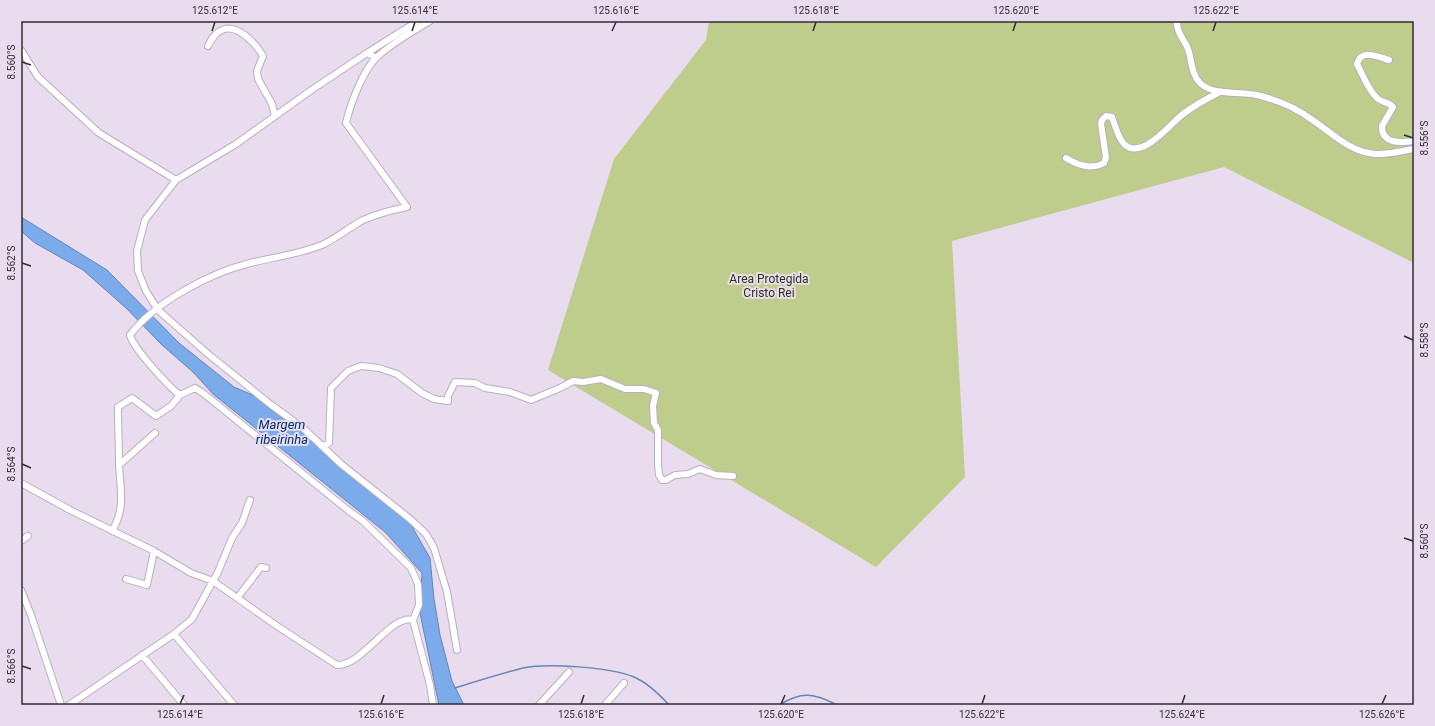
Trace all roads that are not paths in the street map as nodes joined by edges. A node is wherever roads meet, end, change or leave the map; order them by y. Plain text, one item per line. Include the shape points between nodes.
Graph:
1 (418, 21) edge
2 (430, 21) edge
3 (1177, 21) edge
4 (208, 46) dead end
5 (21, 50) edge
6 (367, 53) junction
7 (376, 58) junction
8 (1389, 60) dead end
9 (1218, 92) junction
10 (275, 116) junction
11 (1414, 141) edge
12 (1414, 149) edge
13 (1066, 158) dead end
14 (176, 180) junction
15 (155, 311) junction
16 (180, 396) junction
17 (155, 433) dead end
18 (323, 446) junction
19 (119, 465) junction
20 (733, 476) dead end
21 (21, 483) edge
22 (250, 500) dead end
23 (112, 531) junction
24 (28, 536) dead end
25 (21, 541) edge
26 (154, 552) junction
27 (266, 568) dead end
28 (126, 579) dead end
29 (212, 581) junction
30 (21, 590) edge
31 (238, 597) junction
32 (414, 620) junction
33 (174, 634) junction
34 (457, 650) dead end
35 (142, 655) junction
36 (569, 672) dead end
37 (624, 683) dead end
38 (61, 705) edge
39 (69, 705) edge
40 (184, 705) edge
41 (234, 705) edge
42 (433, 705) edge
43 (539, 705) edge
44 (605, 705) edge

1 - 6 street
2 - 7 street via 388,47
3 - 9 street via 1179,35 1188,48 1195,76 1201,84
4 - 10 street via 220,30 229,28 244,35 260,50 263,56 257,71 258,79 272,104
5 - 14 street via 38,77 98,133
6 - 7 street
6 - 10 street
7 - 15 street via 356,92 346,123 407,207 363,220 324,244 301,252 230,268 182,291
8 - 11 street via 1367,54 1361,56 1357,64 1374,95 1383,104 1389,104 1393,108 1383,123 1381,130 1384,135 1388,140 1395,142
9 - 12 street via 1244,92 1290,105 1336,139 1374,154
9 - 13 street via 1182,115 1161,136 1136,148 1129,148 1122,143 1112,117 1106,116 1101,124 1106,158 1104,163 1088,166
10 - 14 street via 236,144
14 - 15 street via 145,220 137,251 138,271
15 - 16 street via 130,336 133,343
15 - 18 street
16 - 19 street via 172,406 156,416 132,398 118,407
16 - 32 street via 194,388 203,393 363,521 411,568 418,584 419,605
17 - 19 street
18 - 20 street via 329,443 331,388 348,371 361,366 397,374 422,393 434,399 448,401 455,382 475,383 531,400 573,381 583,382 601,378 625,389 644,389 656,393 657,398 653,406 654,423 658,430 658,464 662,480 700,469 716,475
18 - 34 street via 426,534 434,548 447,592
19 - 23 street via 123,493 117,522
21 - 23 street
22 - 29 street via 242,523
23 - 26 street
24 - 25 street
26 - 28 street via 147,585
26 - 29 street via 191,573
27 - 31 street via 261,567
29 - 31 street
29 - 33 street via 192,619
30 - 38 street
31 - 32 street via 337,665 346,663 368,648 399,622 408,618
32 - 42 street
33 - 35 street
33 - 41 street
35 - 39 street
35 - 40 street
36 - 43 street
37 - 44 street

